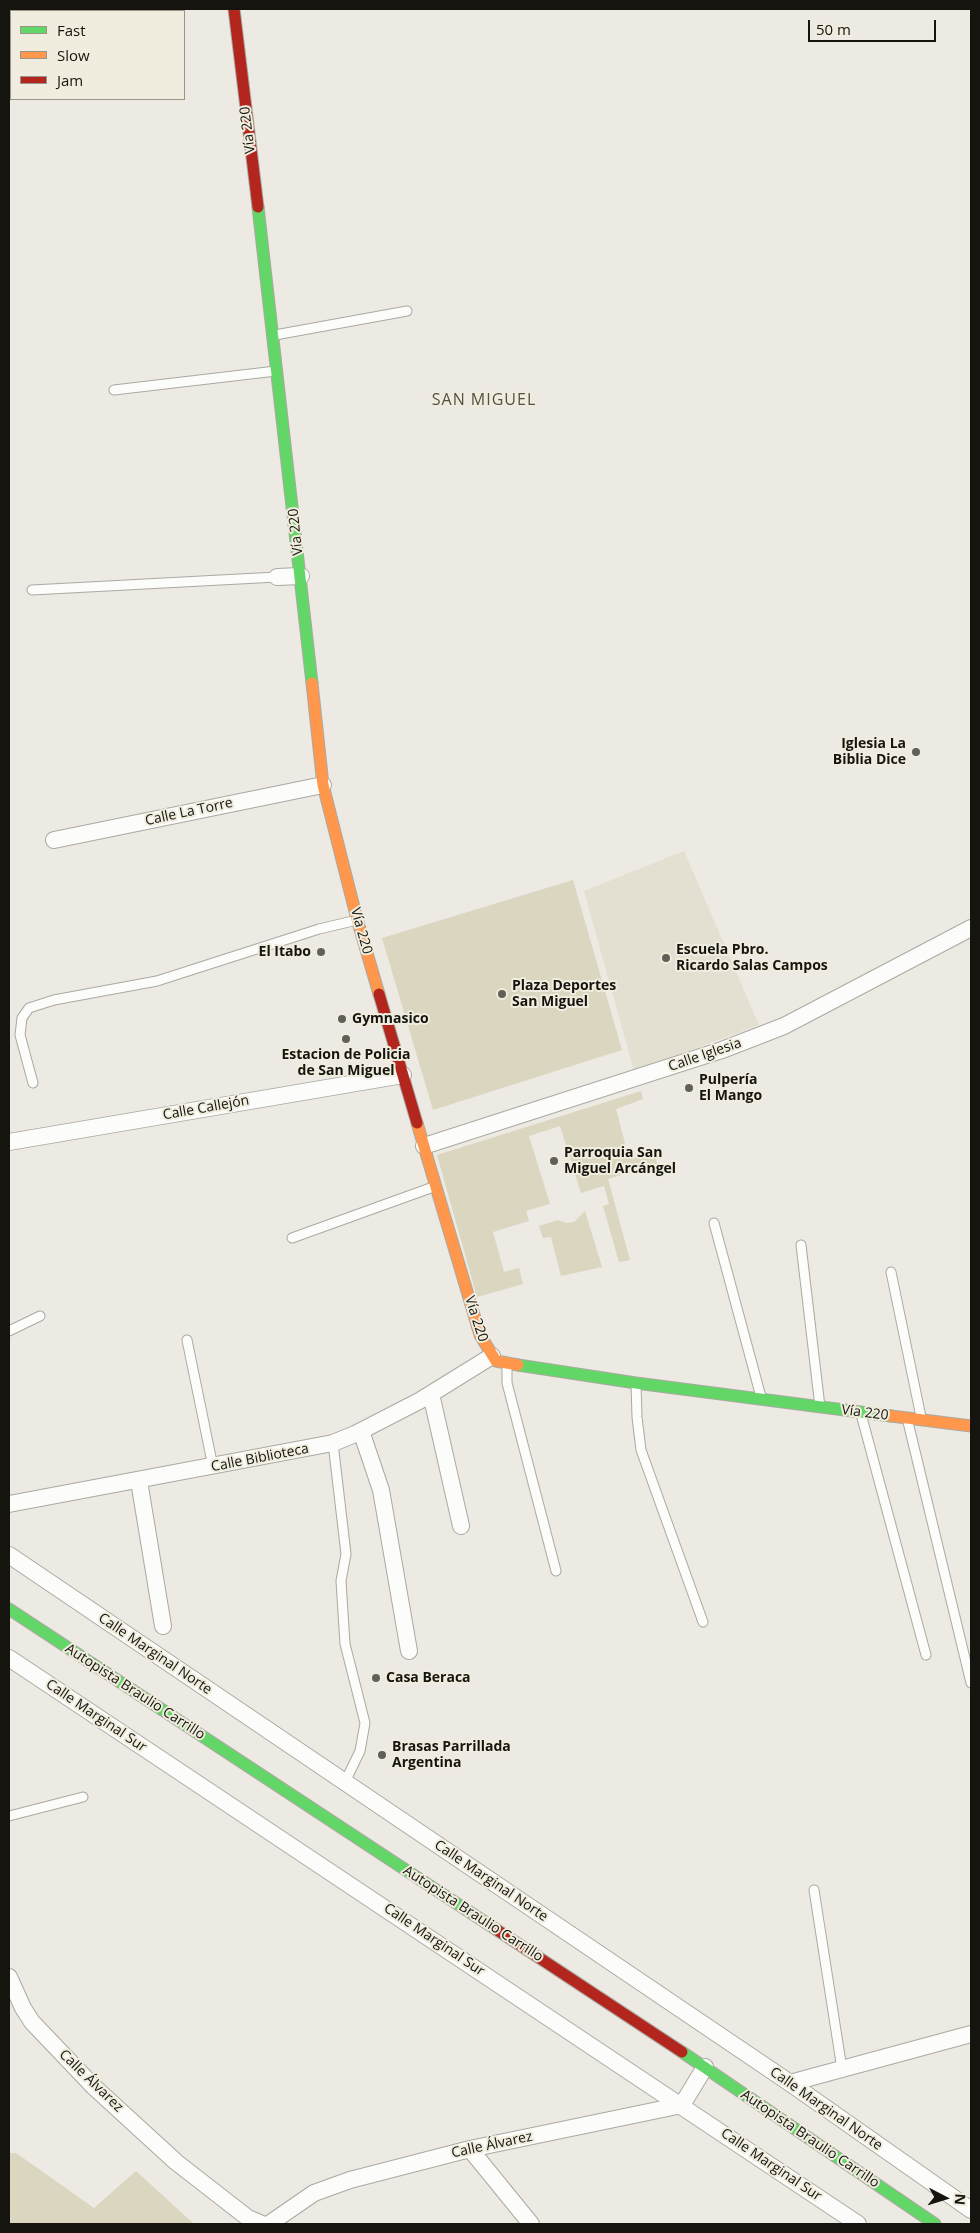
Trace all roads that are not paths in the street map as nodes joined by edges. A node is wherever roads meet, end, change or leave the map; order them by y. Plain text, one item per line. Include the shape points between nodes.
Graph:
1 (234, 9) edge
2 (407, 311) dead end
3 (272, 336) junction
4 (276, 371) junction
5 (114, 390) dead end
6 (301, 576) junction
7 (277, 577) joint
8 (32, 590) dead end
9 (323, 785) junction
10 (54, 840) dead end
11 (357, 920) junction
12 (971, 928) edge
13 (403, 1075) junction
14 (33, 1082) dead end
15 (9, 1142) edge
16 (424, 1146) junction
17 (436, 1186) junction
18 (714, 1223) dead end
19 (292, 1238) dead end
20 (801, 1246) dead end
21 (891, 1272) dead end
22 (40, 1316) dead end
23 (9, 1331) edge
24 (187, 1340) dead end
25 (499, 1360) junction
26 (636, 1383) junction
27 (431, 1394) junction
28 (762, 1399) junction
29 (820, 1407) junction
30 (860, 1412) junction
31 (907, 1418) junction
32 (922, 1420) junction
33 (971, 1426) edge
34 (361, 1431) junction
35 (332, 1444) junction
36 (214, 1467) junction
37 (139, 1481) junction
38 (9, 1504) edge
39 (461, 1526) dead end
40 (9, 1555) edge
41 (556, 1571) dead end
42 (9, 1609) edge
43 (703, 1622) dead end
44 (162, 1626) dead end
45 (409, 1651) dead end
46 (926, 1655) dead end
47 (9, 1658) edge
48 (971, 1683) edge
49 (345, 1782) junction
50 (83, 1797) dead end
51 (9, 1816) edge
52 (814, 1890) dead end
53 (9, 1977) edge
54 (971, 2034) edge
55 (706, 2067) junction
56 (842, 2069) junction
57 (790, 2083) junction
58 (682, 2106) junction
59 (470, 2149) junction
60 (971, 2210) edge
61 (262, 2224) edge
62 (270, 2224) edge
63 (531, 2224) edge
64 (858, 2224) edge
65 (934, 2224) edge

1 - 3 main road, Vía 220
2 - 3 lane
3 - 4 main road, Vía 220
4 - 5 lane
4 - 6 main road, Vía 220
6 - 7 street
6 - 9 main road, Vía 220
7 - 8 lane
9 - 10 street, Calle La Torre
9 - 11 main road, Vía 220
11 - 13 main road, Vía 220
11 - 14 lane via 157,981 54,1000 29,1008 22,1018 20,1035
12 - 16 street, Calle Iglesia via 784,1026 722,1050
13 - 15 street, Calle Callejón
13 - 16 main road, Vía 220
16 - 17 main road, Vía 220
17 - 19 lane
17 - 25 main road, Vía 220 via 480,1335
18 - 28 lane
20 - 29 lane
21 - 32 lane
22 - 23 lane
24 - 36 lane
25 - 26 main road, Vía 220
25 - 27 street, Calle Biblioteca
25 - 41 lane
26 - 28 main road, Vía 220
26 - 43 lane via 641,1450
27 - 34 street, Calle Biblioteca
27 - 39 street
28 - 29 main road, Vía 220
29 - 30 main road, Vía 220
30 - 31 main road, Vía 220
30 - 46 lane
31 - 32 main road, Vía 220
31 - 48 lane
32 - 33 main road, Vía 220
34 - 35 street, Calle Biblioteca
34 - 45 street via 381,1490
35 - 36 street, Calle Biblioteca
35 - 49 lane via 346,1554 341,1581 345,1644 365,1723 360,1751
36 - 37 street, Calle Biblioteca
37 - 38 street, Calle Biblioteca
37 - 44 street
40 - 49 street, Calle Marginal Norte
42 - 55 main road, Autopista Braulio Carrillo
47 - 58 street, Calle Marginal Sur
49 - 57 street, Calle Marginal Norte
50 - 51 lane
52 - 56 lane
53 - 61 street, Calle Álvarez via 32,2022 94,2086 176,2162 248,2218
54 - 56 street
55 - 58 street
55 - 65 main road, Autopista Braulio Carrillo
56 - 57 street
57 - 60 street, Calle Marginal Norte
58 - 59 street, Calle Álvarez
58 - 64 street, Calle Marginal Sur
59 - 62 street, Calle Álvarez via 350,2180 314,2194
59 - 63 street

